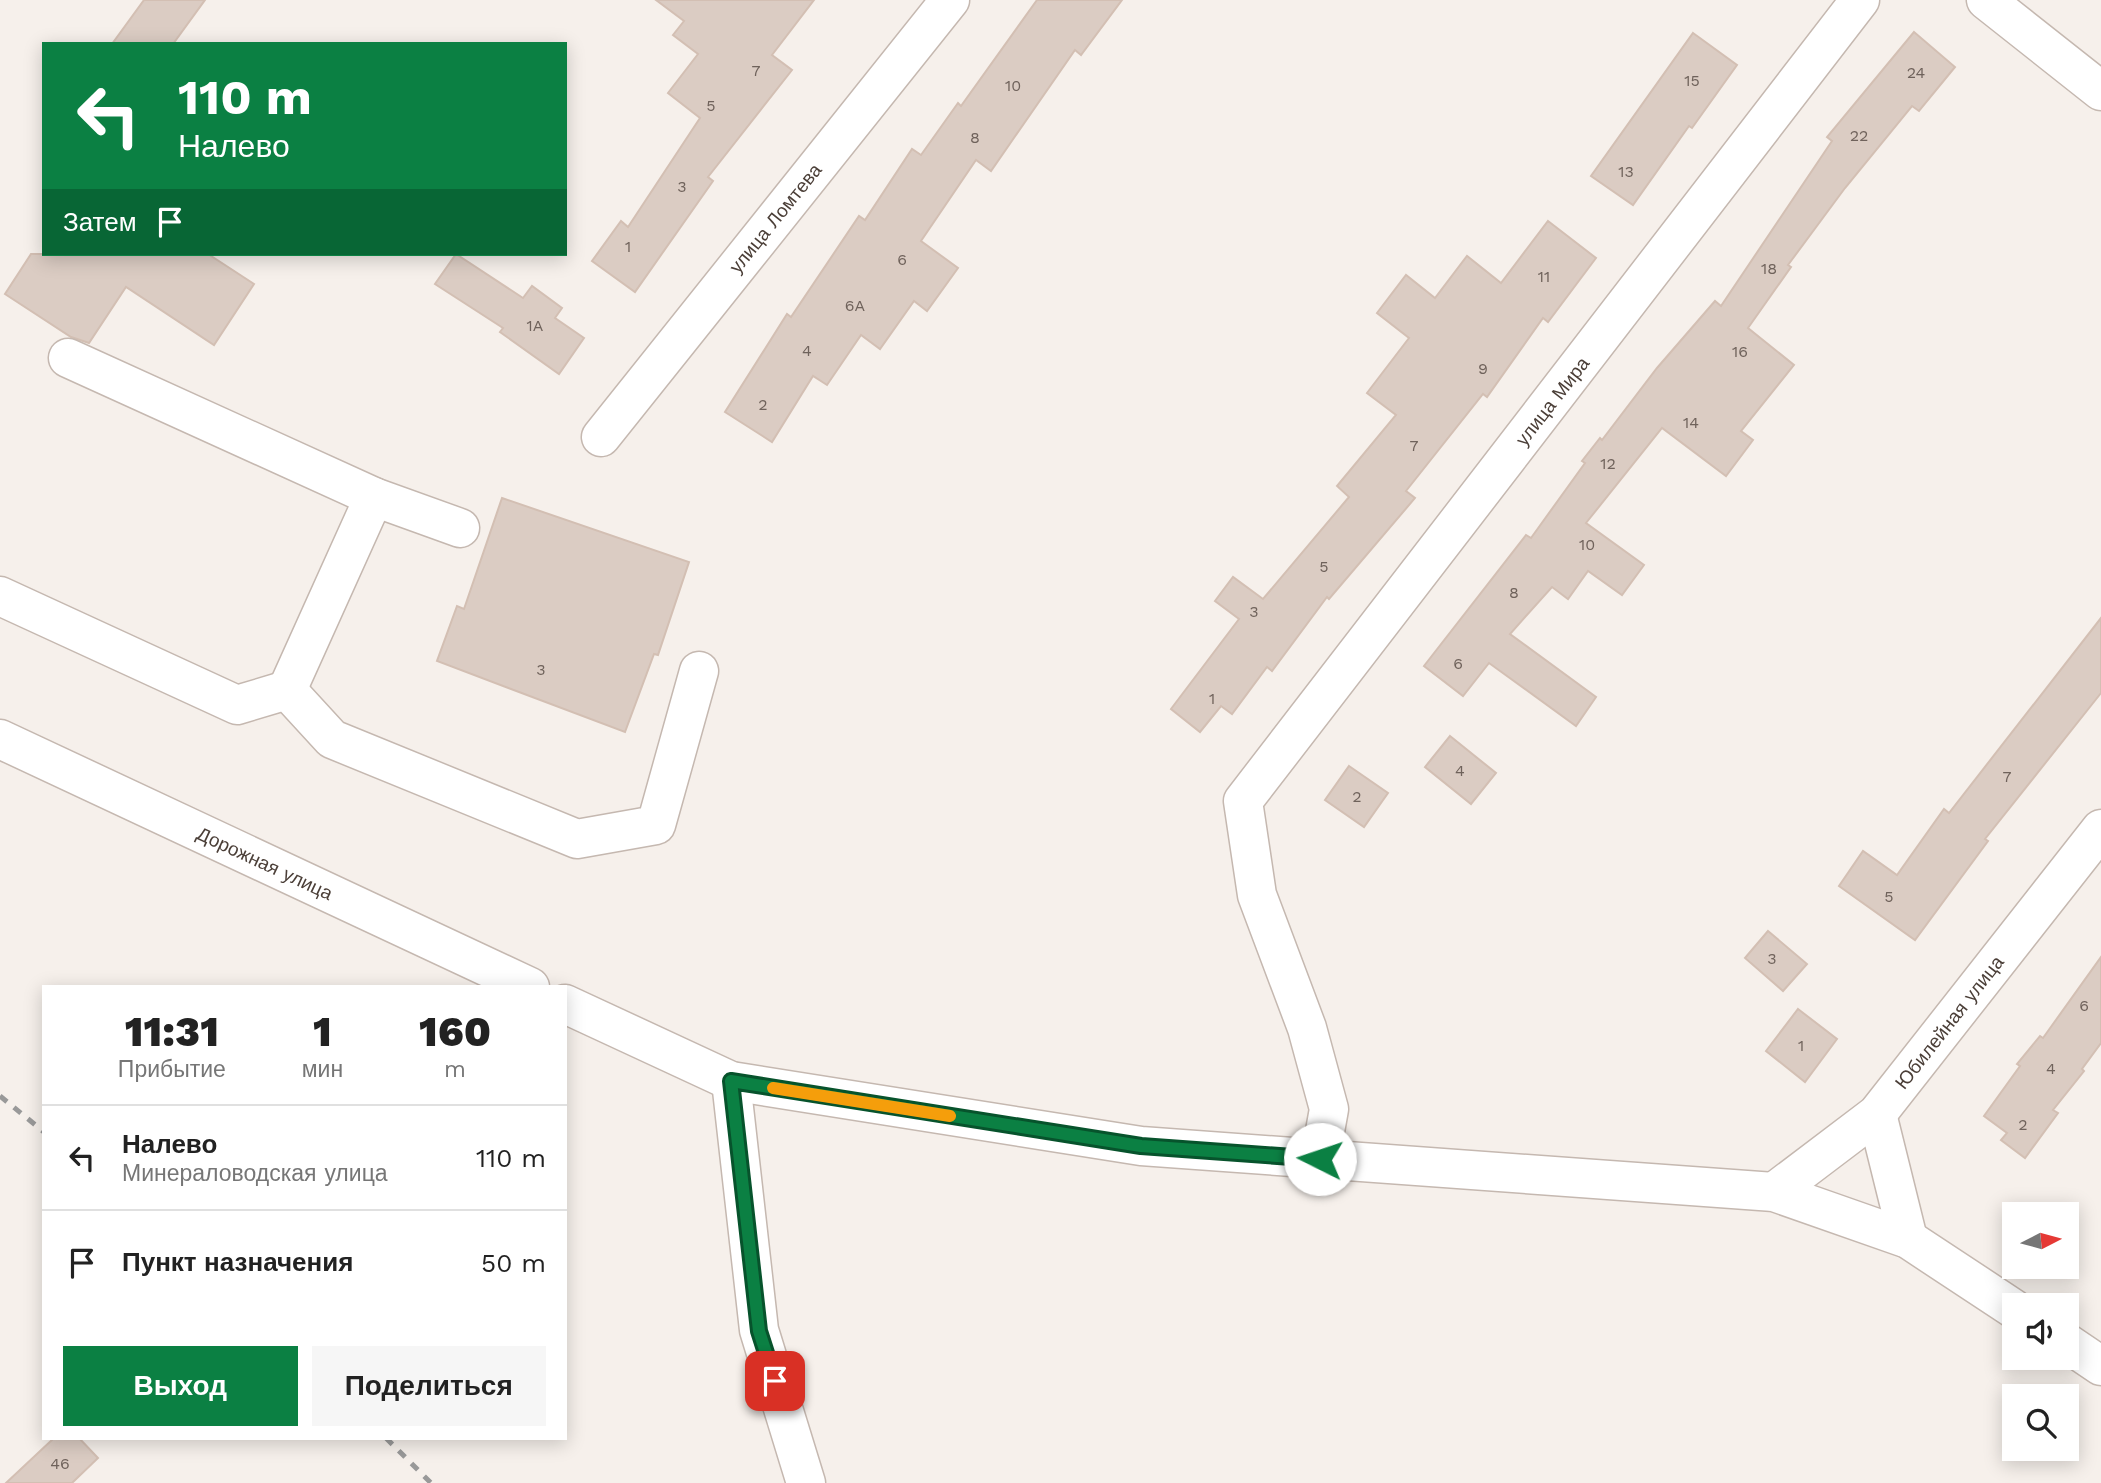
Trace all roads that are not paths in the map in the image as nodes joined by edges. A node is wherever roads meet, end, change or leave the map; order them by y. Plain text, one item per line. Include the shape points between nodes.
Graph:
1 (950, 0) edge
2 (1860, 0) edge
3 (1986, 0) edge
4 (2101, 92) edge
5 (68, 358) dead end
6 (601, 437) dead end
7 (374, 497) junction
8 (460, 528) dead end
9 (0, 596) edge
10 (699, 671) dead end
11 (287, 690) junction
12 (0, 739) edge
13 (2101, 829) edge
14 (526, 985) edge
15 (567, 1005) edge
16 (731, 1081) junction
17 (1877, 1114) junction
18 (1320, 1159) junction
19 (1774, 1192) junction
20 (1908, 1239) junction
21 (2002, 1301) edge
22 (2079, 1351) edge
23 (2101, 1366) edge
24 (806, 1483) edge

1 - 6 street, улица Ломтева
2 - 18 street, улица Мира via 1243,801 1257,895 1307,1028 1329,1109
3 - 4 street
5 - 7 street
7 - 8 street
7 - 11 street
9 - 11 street via 236,705
10 - 11 street via 656,825 577,839 332,738
12 - 14 street, Дорожная улица
13 - 17 street, Юбилейная улица
15 - 16 street
16 - 18 street via 1141,1146
16 - 24 street via 759,1331
17 - 19 street, Юбилейная улица
17 - 20 street
18 - 19 street
19 - 20 street
20 - 21 street
22 - 23 street

